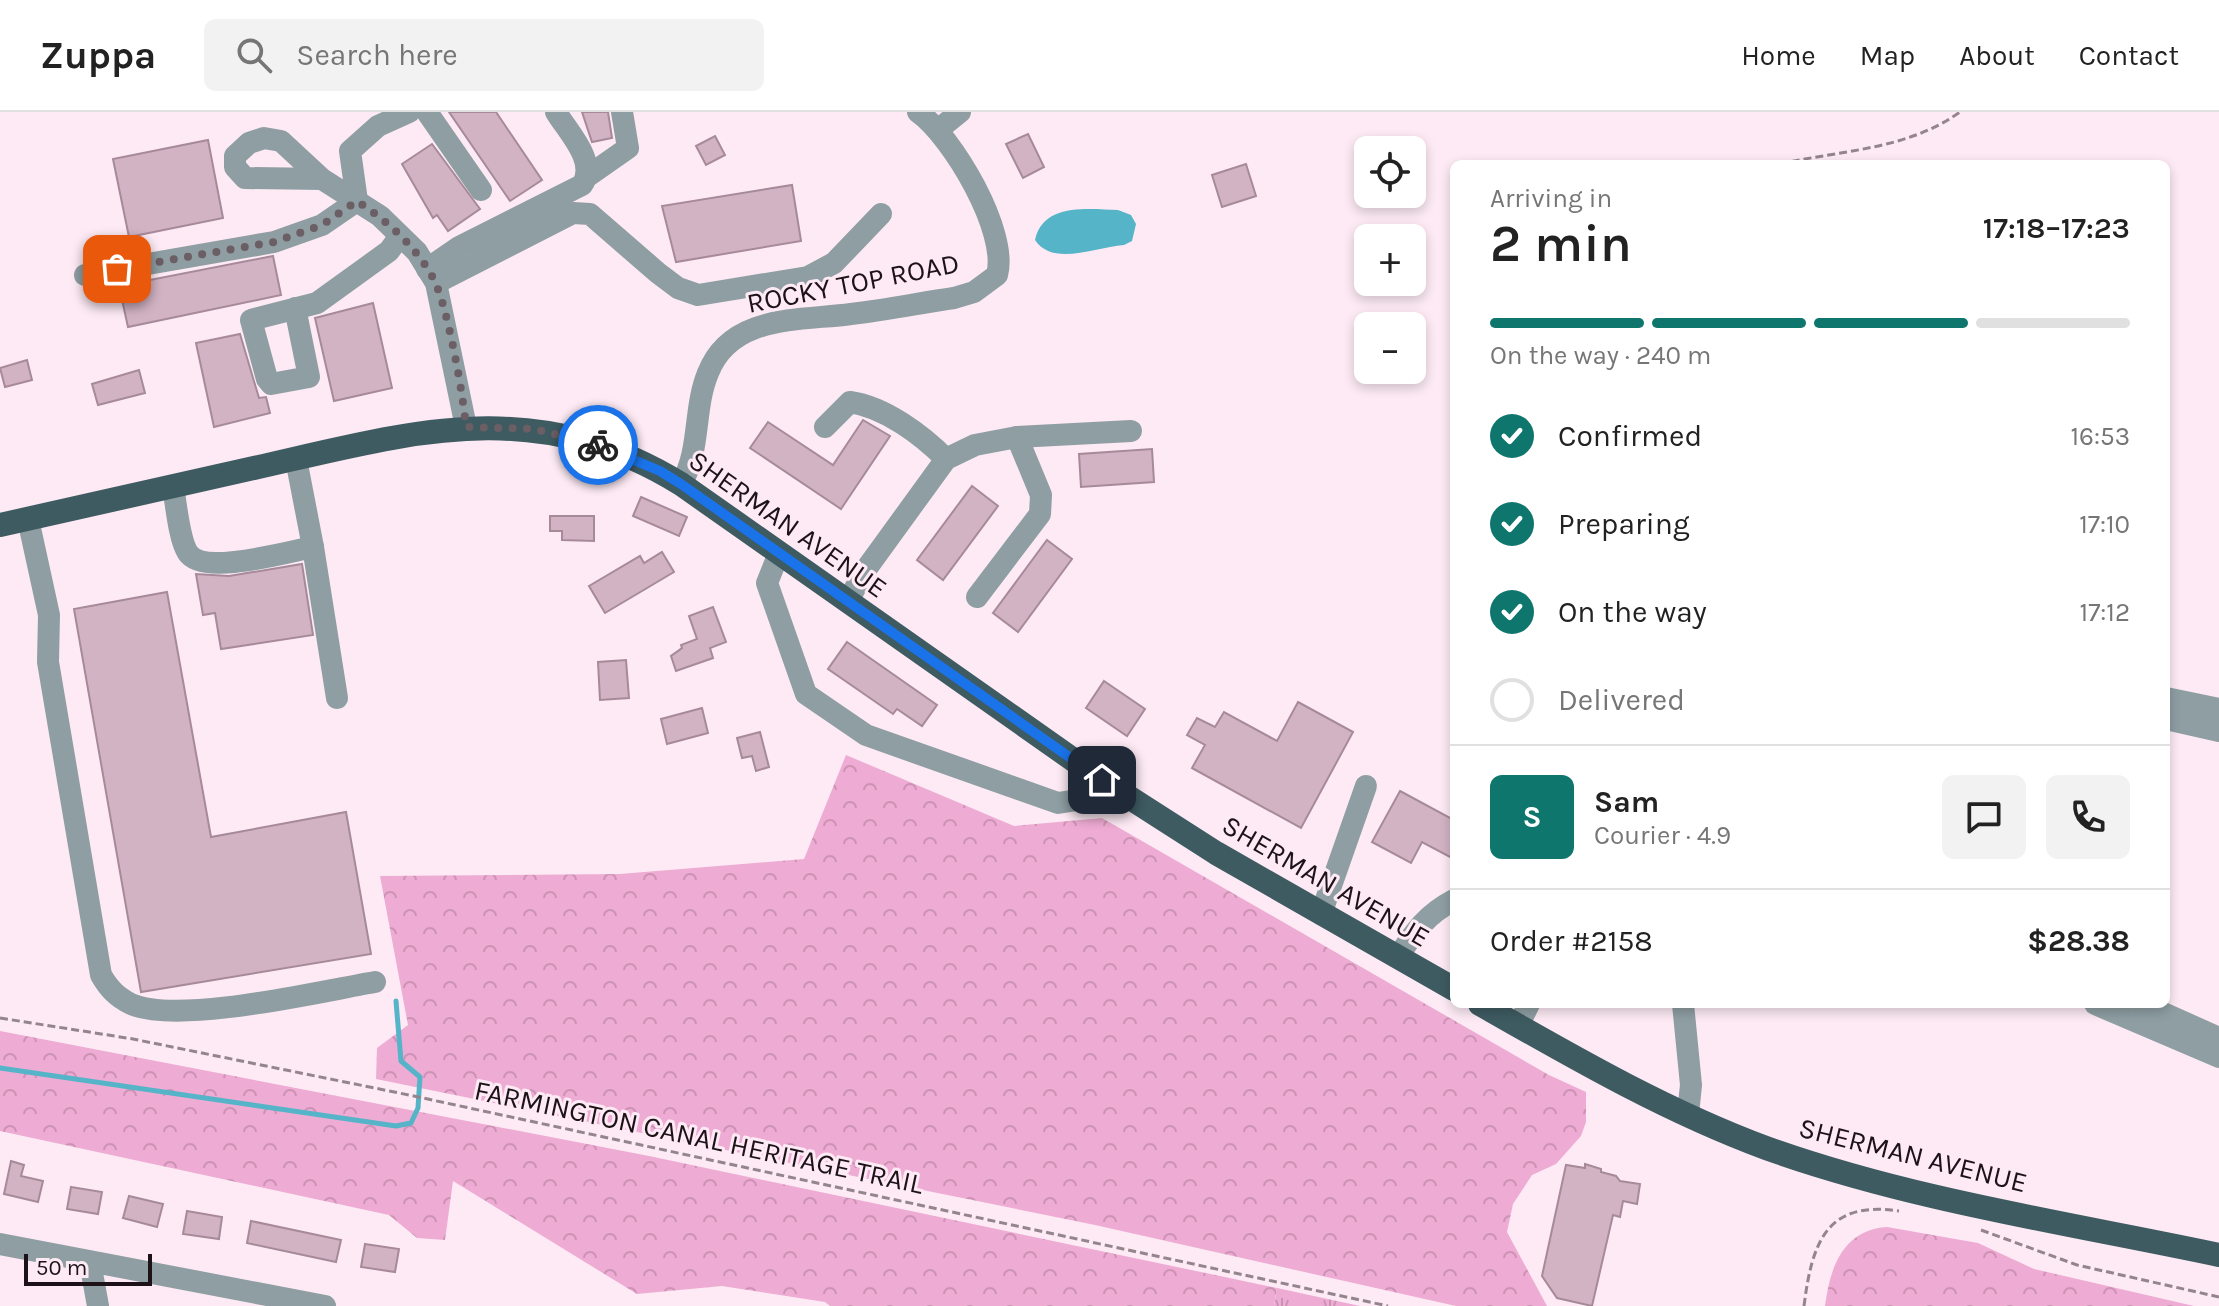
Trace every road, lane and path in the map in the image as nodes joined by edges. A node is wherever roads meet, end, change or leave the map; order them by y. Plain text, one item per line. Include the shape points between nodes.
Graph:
1 (409, 112) edge
2 (427, 112) edge
3 (556, 112) edge
4 (622, 112) edge
5 (918, 112) edge
6 (960, 112) edge
7 (1960, 112) edge
8 (939, 129) junction
9 (1803, 160) edge
10 (588, 176) junction
11 (322, 179) dead end
12 (481, 190) dead end
13 (357, 201) junction
14 (881, 214) dead end
15 (400, 236) junction
16 (85, 275) dead end
17 (432, 276) junction
18 (295, 308) dead end
19 (466, 427) junction
20 (825, 427) dead end
21 (1131, 431) dead end
22 (1017, 437) junction
23 (296, 459) junction
24 (946, 459) junction
25 (681, 484) junction
26 (173, 486) junction
27 (28, 519) junction
28 (0, 525) edge
29 (313, 547) junction
30 (779, 553) junction
31 (977, 597) dead end
32 (848, 601) junction
33 (337, 698) dead end
34 (2170, 699) edge
35 (2219, 709) edge
36 (2170, 720) edge
37 (2219, 731) edge
38 (1102, 780) junction
39 (1366, 786) dead end
40 (1450, 902) edge
41 (1321, 914) junction
42 (1398, 957) junction
43 (375, 982) dead end
44 (1450, 987) edge
45 (1491, 1008) edge
46 (1527, 1008) edge
47 (1683, 1008) edge
48 (2104, 1008) edge
49 (2152, 1008) edge
50 (0, 1018) edge
51 (1518, 1026) junction
52 (2219, 1038) edge
53 (2219, 1057) edge
54 (1688, 1114) junction
55 (1902, 1211) dead end
56 (1975, 1228) dead end
57 (0, 1244) edge
58 (2219, 1255) edge
59 (90, 1262) junction
60 (2219, 1297) edge
61 (98, 1306) edge
62 (325, 1306) edge
63 (1388, 1306) edge
64 (1804, 1306) edge

1 - 13 street via 378,126 350,151
2 - 12 street
3 - 10 street via 588,164
4 - 10 street via 628,148
5 - 8 street, ROCKY TOP ROAD
6 - 8 street
7 - 9 path via 1917,137 1891,145
8 - 25 street, ROCKY TOP ROAD via 992,228 999,247 997,275 974,292 954,298 768,324 732,340 709,370 693,460
10 - 17 street via 572,192 459,247
11 - 13 street
13 - 15 street
13 - 16 street via 322,225 274,242
14 - 17 street via 834,263 808,277 698,295 668,281 590,214 573,213
15 - 17 street
15 - 18 street via 389,251 317,303
17 - 19 street
19 - 23 main road, SHERMAN AVENUE via 432,429
19 - 25 main road, SHERMAN AVENUE via 564,435 629,456
20 - 24 street via 850,402 868,405 929,442
21 - 22 street
22 - 24 street via 975,445
22 - 31 street via 1042,504 1040,514
23 - 26 main road, SHERMAN AVENUE
23 - 29 street
24 - 32 street
25 - 30 main road, SHERMAN AVENUE
26 - 27 main road, SHERMAN AVENUE
26 - 29 street via 188,553 202,564
27 - 28 main road, SHERMAN AVENUE
27 - 43 street via 49,615 48,662 101,975 112,993 134,1006 232,1008
29 - 33 street
30 - 32 main road, SHERMAN AVENUE
30 - 38 street via 767,583 806,694 866,735 1058,803 1077,800
32 - 38 main road, SHERMAN AVENUE
34 - 35 street
36 - 37 street
38 - 41 main road, SHERMAN AVENUE
39 - 41 street
40 - 42 street via 1416,928
41 - 42 main road, SHERMAN AVENUE
42 - 44 main road, SHERMAN AVENUE
45 - 51 main road, SHERMAN AVENUE
46 - 51 street
47 - 54 street via 1691,1085
48 - 53 street
49 - 52 street
50 - 63 path, FARMINGTON CANAL HERITAGE TRAIL via 409,1095
51 - 54 main road, SHERMAN AVENUE
54 - 58 main road, SHERMAN AVENUE via 1766,1148 1868,1179
55 - 64 path via 1867,1207 1831,1225 1812,1259
56 - 60 path via 2077,1265
57 - 59 street
59 - 61 street
59 - 62 street

